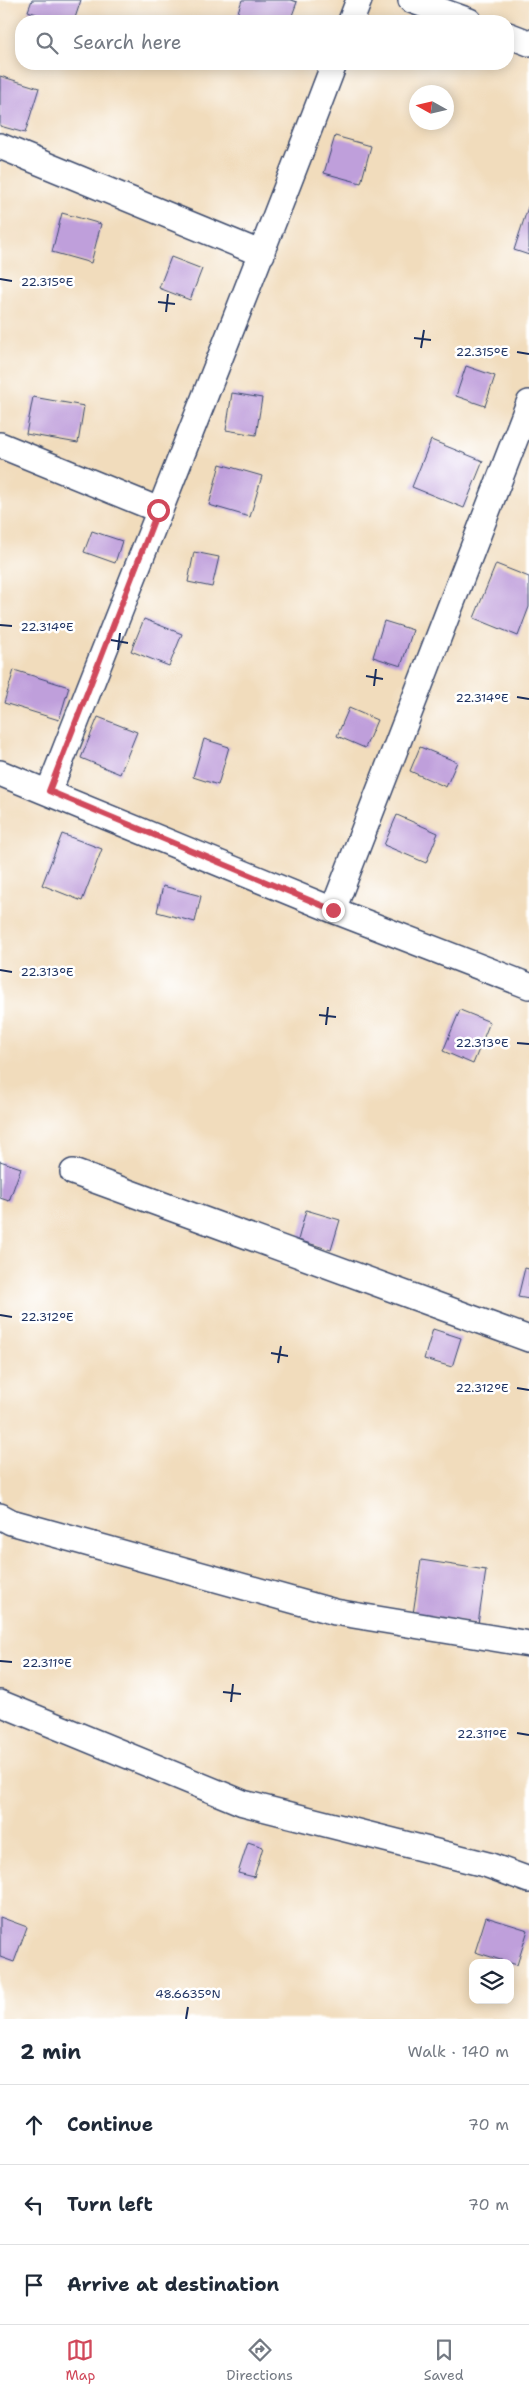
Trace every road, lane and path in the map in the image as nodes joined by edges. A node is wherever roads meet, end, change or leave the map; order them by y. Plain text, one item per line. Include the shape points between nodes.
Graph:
1 (359, 0) edge
2 (411, 0) edge
3 (353, 15) edge
4 (452, 15) edge
5 (514, 37) edge
6 (529, 43) edge
7 (332, 70) edge
8 (0, 146) edge
9 (262, 254) junction
10 (529, 404) edge
11 (0, 445) edge
12 (158, 510) junction
13 (0, 773) edge
14 (49, 791) junction
15 (333, 910) junction
16 (529, 986) edge
17 (73, 1172) dead end
18 (529, 1340) edge
19 (0, 1516) edge
20 (529, 1644) edge
21 (0, 1703) edge
22 (529, 1880) edge

1 - 3 street
2 - 4 street
5 - 6 street
7 - 9 street
8 - 9 street
9 - 12 street
10 - 15 street
11 - 12 street
12 - 14 street
13 - 14 street
14 - 15 street
15 - 16 street
17 - 18 street
19 - 20 street via 11,1522 335,1612
21 - 22 street via 243,1804 488,1865

